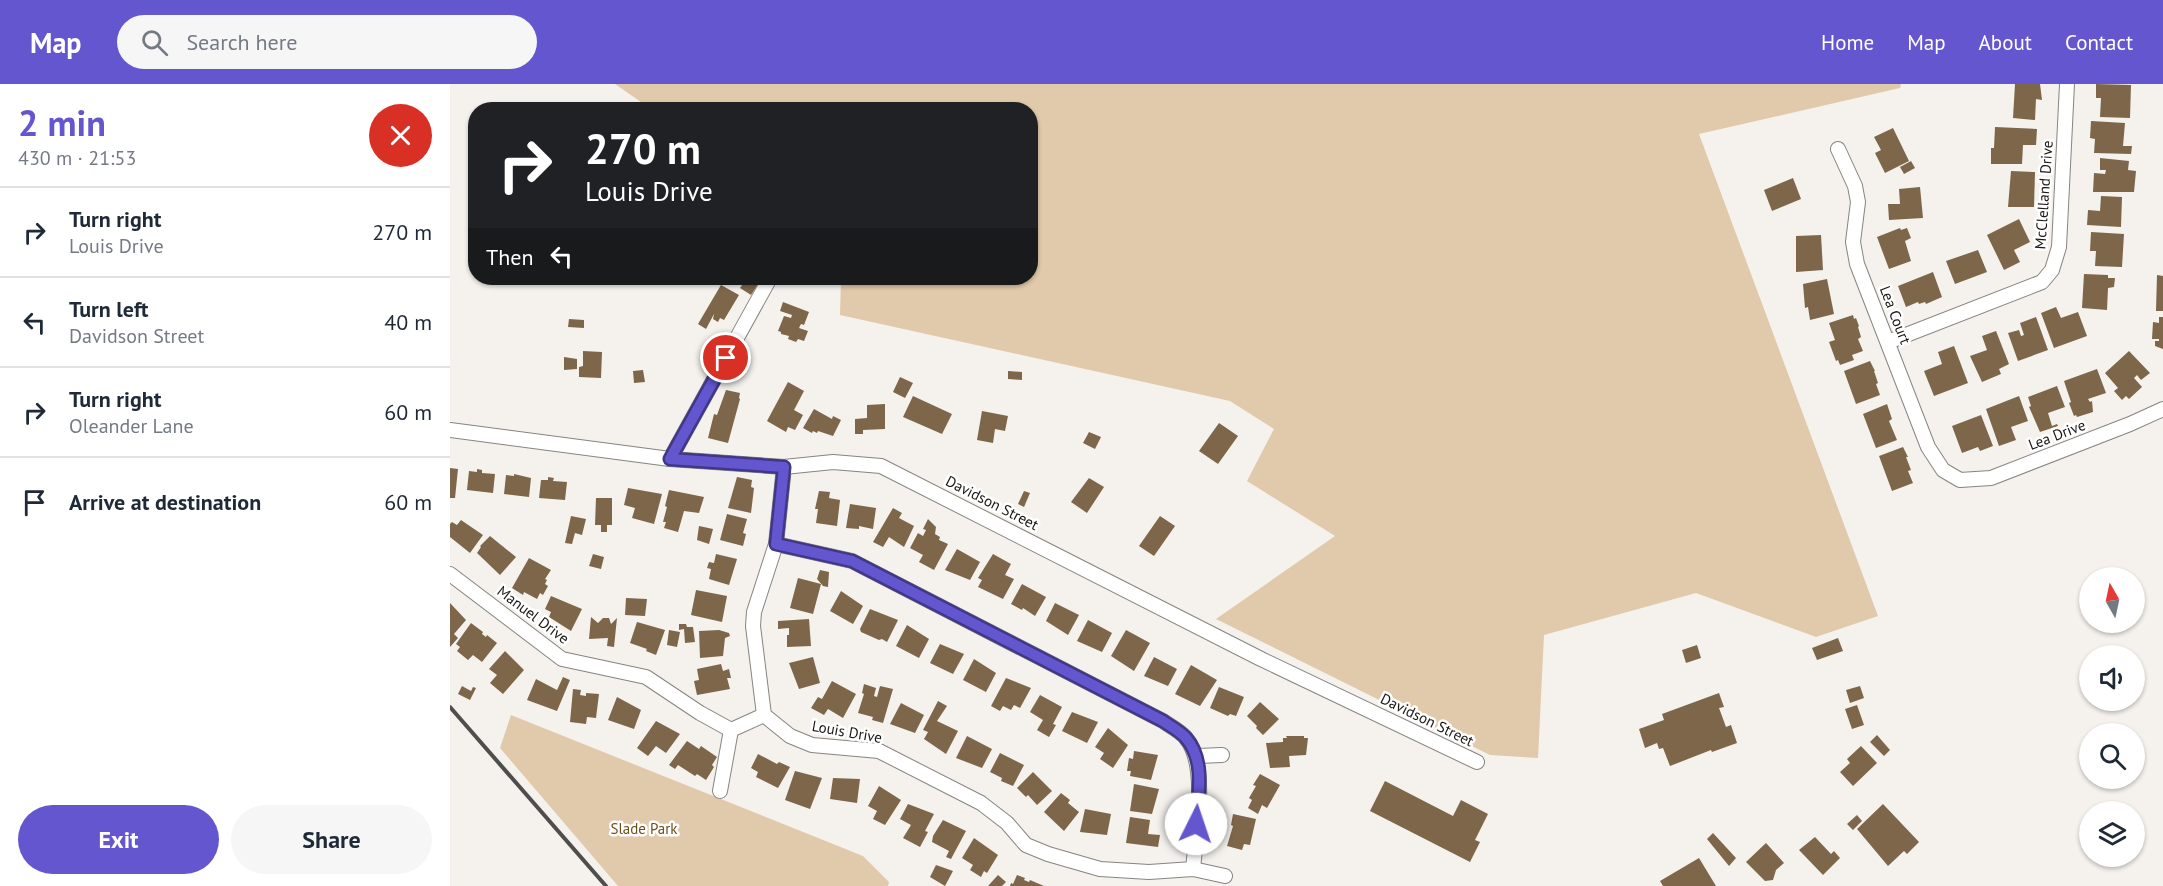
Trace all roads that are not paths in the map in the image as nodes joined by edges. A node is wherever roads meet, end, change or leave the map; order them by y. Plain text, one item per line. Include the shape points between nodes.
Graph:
1 (2067, 84) edge
2 (1838, 149) dead end
3 (766, 285) edge
4 (1888, 342) junction
5 (2163, 409) edge
6 (450, 430) edge
7 (670, 459) junction
8 (784, 467) junction
9 (1960, 480) joint
10 (776, 544) junction
11 (450, 574) edge
12 (764, 716) junction
13 (731, 730) junction
14 (1222, 755) dead end
15 (1197, 756) junction
16 (1477, 762) dead end
17 (720, 791) dead end
18 (1193, 869) junction
19 (1225, 876) dead end

1 - 4 street, McClelland Drive via 2059,247 2052,270 2042,282
2 - 4 street, Lea Court via 1858,202 1853,242 1857,264
3 - 7 street
4 - 9 street, Lea Court via 1928,447 1942,470
5 - 9 street, Lea Drive via 1991,478
6 - 7 street, Davidson Street
7 - 8 street, Davidson Street
8 - 10 street
8 - 16 street, Davidson Street via 833,462 881,466 1261,659
10 - 12 street via 753,626
10 - 15 street via 852,561 1163,721 1185,738
11 - 13 street, Manuel Drive via 562,659 646,676
12 - 13 street
12 - 18 street, Louis Drive via 790,736 812,745 879,751 981,803 1006,822 1026,845 1048,854 1101,869
13 - 17 street
14 - 15 street
15 - 18 street via 1200,779
18 - 19 street, Louis Drive

